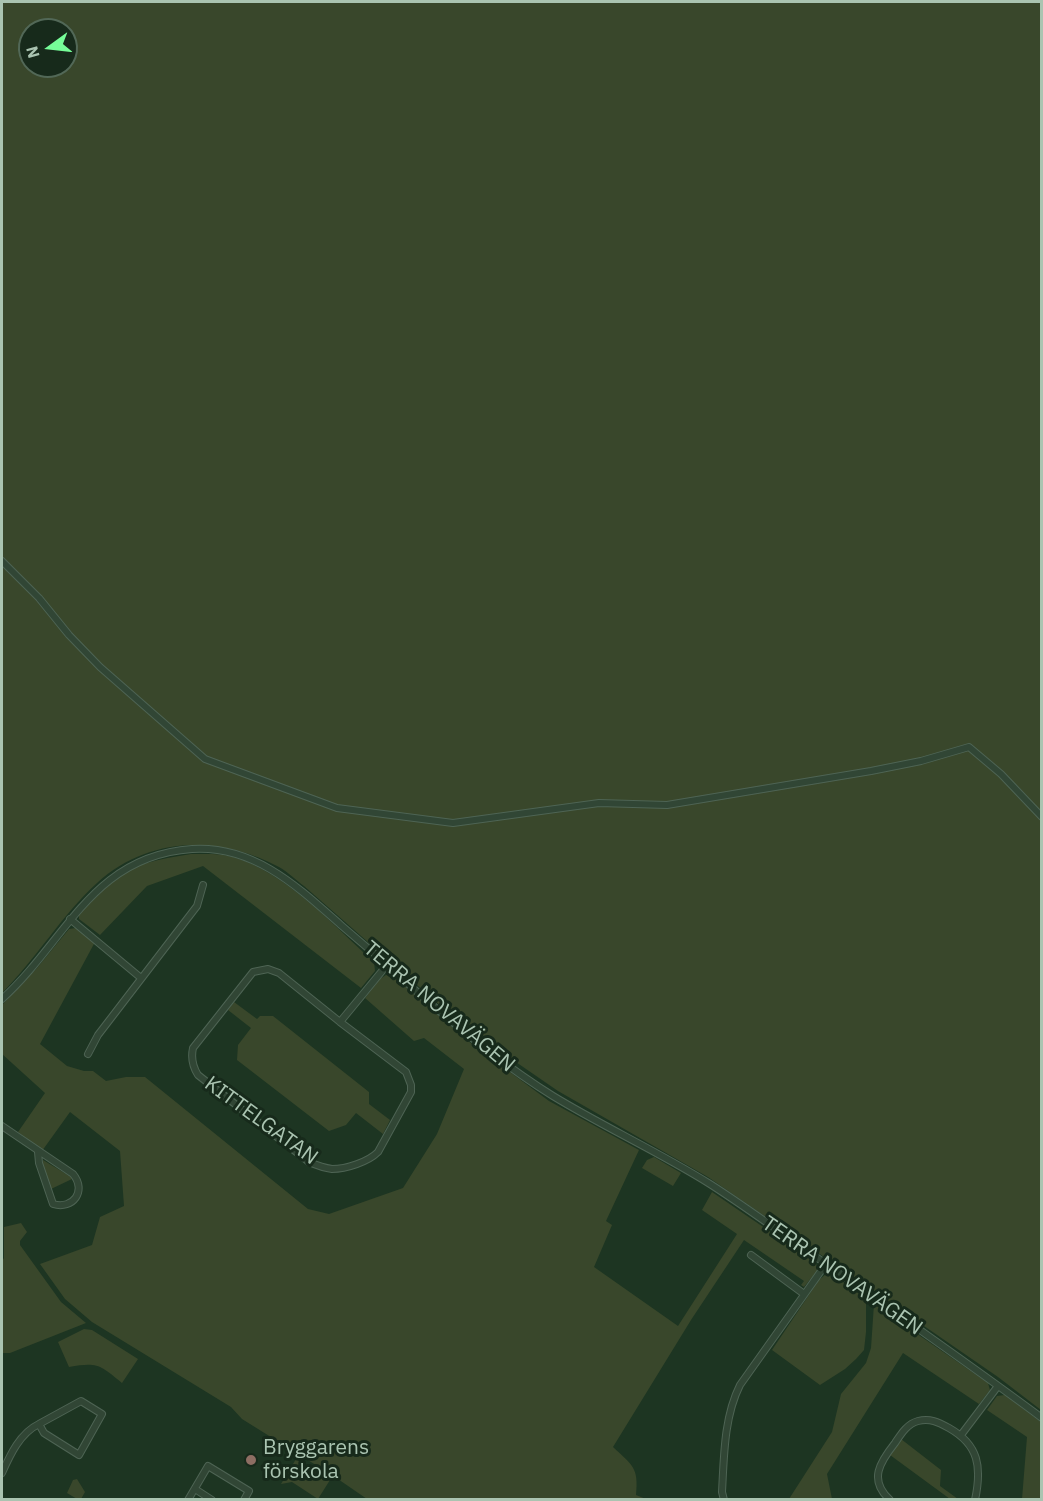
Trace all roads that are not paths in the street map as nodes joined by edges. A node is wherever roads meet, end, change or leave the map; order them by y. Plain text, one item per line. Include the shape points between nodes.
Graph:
1 (2, 561) edge
2 (1041, 817) edge
3 (203, 885) dead end
4 (70, 919) junction
5 (387, 965) junction
6 (141, 978) junction
7 (2, 999) edge
8 (340, 1022) junction
9 (88, 1054) dead end
10 (2, 1126) edge
11 (38, 1152) junction
12 (752, 1256) dead end
13 (826, 1264) junction
14 (804, 1294) junction
15 (998, 1386) junction
16 (1041, 1418) edge
17 (39, 1424) junction
18 (961, 1435) junction
19 (2, 1473) edge
20 (195, 1489) junction
21 (188, 1500) edge
22 (212, 1500) edge
23 (244, 1500) edge
24 (724, 1500) edge
25 (890, 1500) edge
26 (975, 1500) edge

1 - 2 street via 100,667 205,759 337,808 453,823 599,803 667,805 871,771 969,747
3 - 6 street via 196,906
4 - 5 street, TERRA NOVAVÄGEN via 108,880 144,859 177,850 214,849 233,852 277,872
4 - 6 street
4 - 7 street, TERRA NOVAVÄGEN
5 - 8 street
5 - 13 street, TERRA NOVAVÄGEN via 516,1072 706,1182
6 - 9 street
8 - 8 street, KITTELGATAN via 279,973 268,969 254,972 197,1042 192,1054 195,1070 309,1162 342,1168 378,1152 411,1092 411,1085 406,1072
10 - 11 street
11 - 11 street via 78,1180 80,1188 74,1200 53,1204
12 - 14 street
13 - 14 street
13 - 15 street, TERRA NOVAVÄGEN
14 - 24 street via 731,1403
15 - 16 street, TERRA NOVAVÄGEN
15 - 18 street
17 - 17 street via 44,1433 79,1455 102,1414 81,1401
17 - 19 street via 26,1432
18 - 25 street via 934,1420 909,1425 879,1465 879,1485
18 - 26 street via 978,1466
20 - 21 street
20 - 22 street
20 - 23 street via 208,1466 249,1491

